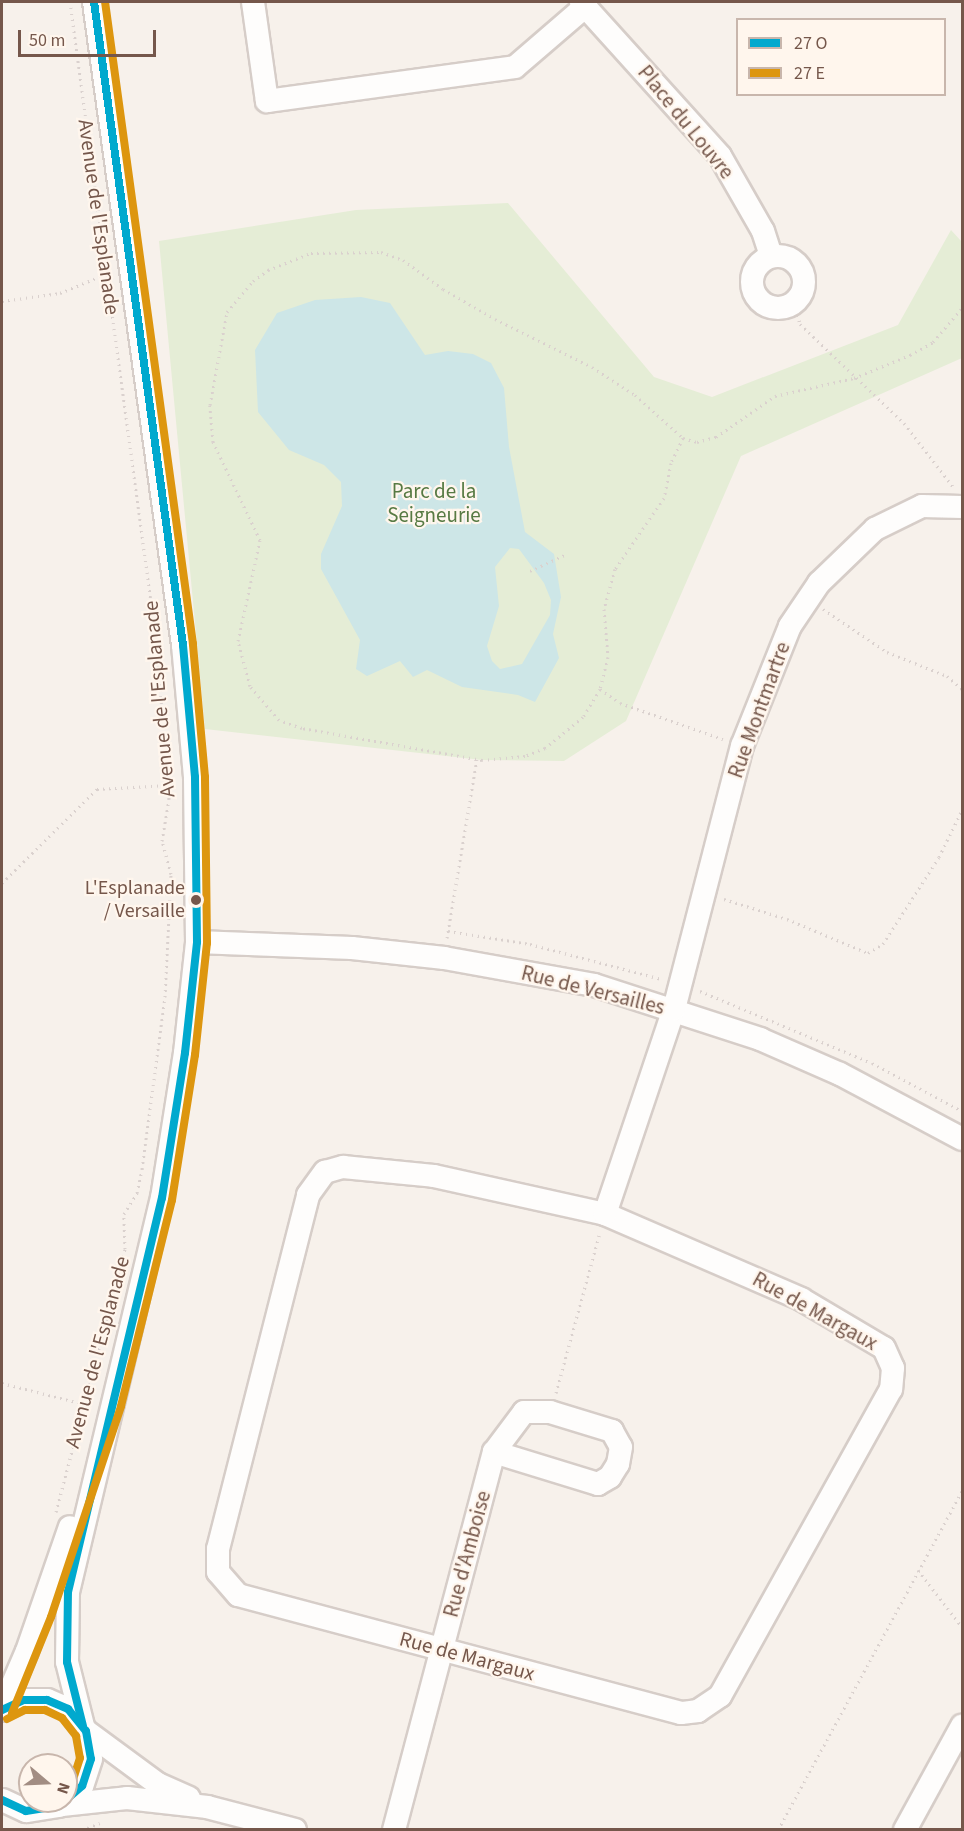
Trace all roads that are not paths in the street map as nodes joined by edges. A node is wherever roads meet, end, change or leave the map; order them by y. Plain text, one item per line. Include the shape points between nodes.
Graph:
1 (94, 2) edge
2 (253, 2) edge
3 (584, 4) edge
4 (771, 255) junction
5 (958, 498) edge
6 (197, 942) junction
7 (674, 1009) junction
8 (963, 1139) edge
9 (604, 1214) junction
10 (111, 1403) junction
11 (494, 1452) junction
12 (442, 1650) junction
13 (2, 1710) edge
14 (963, 1726) edge
15 (85, 1728) junction
16 (78, 1790) edge
17 (2, 1800) edge
18 (78, 1804) edge
19 (18, 1807) edge
20 (207, 1807) junction
21 (54, 1813) edge
22 (40, 1830) edge
23 (295, 1830) edge
24 (394, 1830) edge
25 (904, 1830) edge

1 - 6 street, Avenue de l'Esplanade via 183,645 195,777
2 - 3 street via 267,101 515,67
3 - 4 street, Place du Louvre via 720,156 764,231
4 - 4 street via 791,260 800,268 804,285 794,303 776,310 760,301 755,293 753,271
5 - 7 street, Rue Montmartre via 922,506 874,529 847,552 807,598 767,675 751,720 701,892
6 - 7 street, Rue de Versailles via 352,948 444,958 594,985
6 - 10 street, Avenue de l'Esplanade via 162,1198
7 - 8 street, Rue de Versailles via 820,1065
7 - 9 street
9 - 12 street, Rue de Margaux via 434,1176 366,1167 325,1172 308,1195 218,1549 218,1572 238,1595
9 - 12 street, Rue de Margaux via 801,1299 884,1348 893,1368 891,1389 720,1696 698,1711 681,1713
10 - 13 street, Avenue de l'Esplanade via 38,1623
10 - 15 street, Avenue de l'Esplanade via 68,1592 67,1662
11 - 11 street, Rue d'Amboise via 598,1484 610,1477 618,1464 621,1447 612,1431 550,1412 524,1412
11 - 12 street, Rue d'Amboise
12 - 24 street, Rue d'Amboise
13 - 15 street via 23,1700 46,1700 68,1709
14 - 25 street
15 - 16 street, Avenue de l'Esplanade via 90,1744 89,1773
15 - 20 street via 158,1784
17 - 19 street
18 - 20 street via 120,1798
20 - 23 street
21 - 22 street

